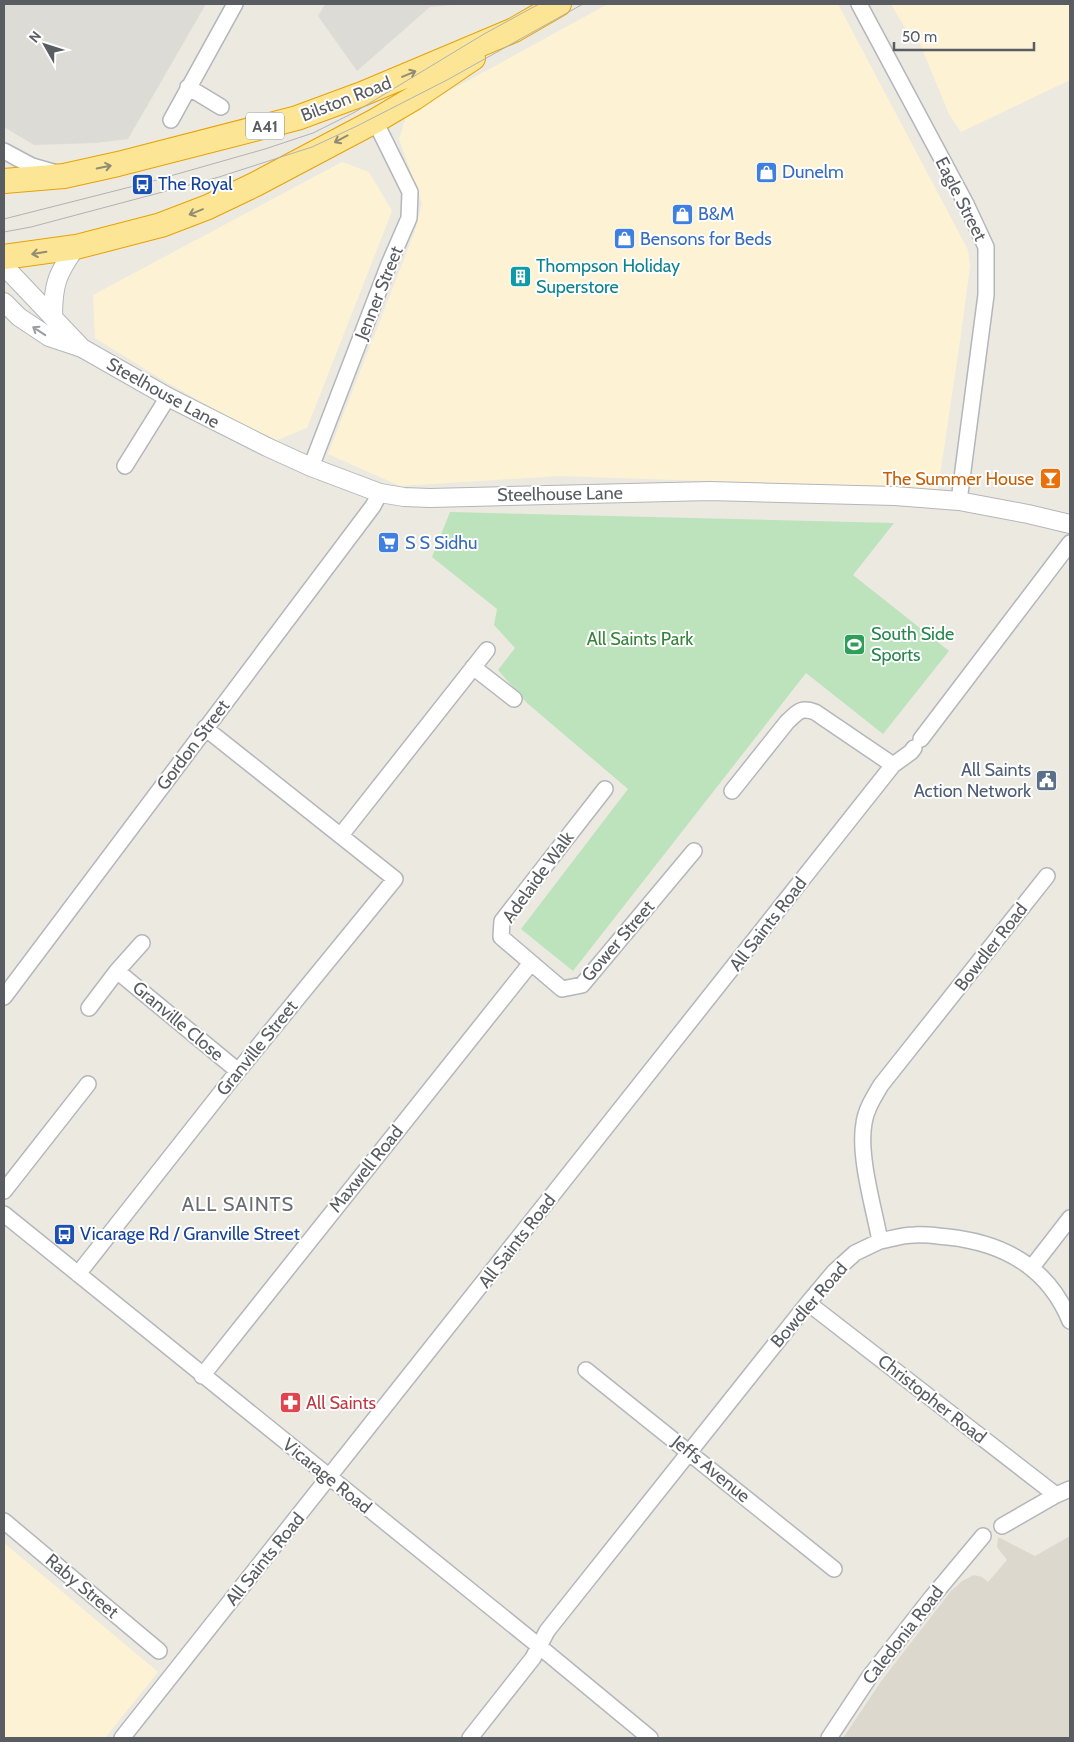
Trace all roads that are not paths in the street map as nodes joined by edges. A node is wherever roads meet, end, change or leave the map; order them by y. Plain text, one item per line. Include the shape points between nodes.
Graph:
1 (235, 4) edge
2 (559, 4) edge
3 (859, 4) edge
4 (514, 30) junction
5 (188, 88) junction
6 (221, 107) dead end
7 (171, 120) dead end
8 (375, 121) junction
9 (4, 152) edge
10 (64, 176) junction
11 (6, 182) edge
12 (76, 247) junction
13 (4, 257) edge
14 (4, 266) edge
15 (4, 302) edge
16 (53, 317) junction
17 (82, 348) junction
18 (168, 397) junction
19 (125, 466) dead end
20 (311, 467) junction
21 (380, 493) junction
22 (959, 501) junction
23 (1070, 524) edge
24 (1070, 544) edge
25 (487, 650) dead end
26 (473, 667) junction
27 (514, 699) dead end
28 (205, 728) junction
29 (893, 765) junction
30 (605, 789) dead end
31 (732, 791) dead end
32 (341, 835) junction
33 (694, 850) dead end
34 (1047, 876) dead end
35 (142, 943) dead end
36 (531, 963) junction
37 (117, 971) junction
38 (4, 997) edge
39 (89, 1008) dead end
40 (238, 1071) junction
41 (88, 1084) dead end
42 (4, 1191) edge
43 (4, 1214) edge
44 (1070, 1218) edge
45 (880, 1241) junction
46 (1032, 1268) junction
47 (78, 1274) junction
48 (808, 1303) junction
49 (1070, 1321) edge
50 (586, 1370) dead end
51 (202, 1376) junction
52 (690, 1452) junction
53 (330, 1478) junction
54 (1070, 1489) edge
55 (1056, 1495) junction
56 (4, 1521) edge
57 (1002, 1526) dead end
58 (983, 1536) dead end
59 (834, 1569) dead end
60 (540, 1647) junction
61 (159, 1651) dead end
62 (122, 1738) edge
63 (470, 1738) edge
64 (650, 1738) edge
65 (829, 1738) edge

1 - 5 street
2 - 4 highway, Bilston Road / A41
3 - 22 street, Eagle Street via 986,247 986,295
4 - 8 highway, Bilston Road / A41
10 -> 4 highway, Bilston Road / A41 via 297,118
5 - 6 street
5 - 7 street
8 -> 12 highway, Bilston Road / A41 via 208,207 161,225
8 - 20 street, Jenner Street via 410,192 409,218
9 - 10 street via 32,166
10 - 11 highway, Bilston Road / A41
12 -> 13 highway, Bilston Road / A41
12 - 16 street via 55,282
14 - 16 street, Steelhouse Lane
17 -> 15 street, Steelhouse Lane via 49,337 18,317
16 - 17 street, Steelhouse Lane
17 - 18 street, Steelhouse Lane
18 - 19 street
18 - 20 street, Steelhouse Lane
20 - 21 street, Steelhouse Lane
21 - 22 street, Steelhouse Lane via 430,498 710,491
21 - 28 street, Gordon Street via 368,514
22 - 23 street, Steelhouse Lane
24 - 29 street, All Saints Road via 911,752
25 - 26 street
26 - 27 street
26 - 32 street
28 - 32 street, Granville Street
28 - 38 street, Gordon Street
29 - 31 street via 815,712 805,709 787,722
29 - 53 street, All Saints Road
30 - 36 street, Adelaide Walk via 502,921 501,937
32 - 40 street, Granville Street via 396,879
33 - 36 street, Gower Street via 582,985 562,989
34 - 45 street, Bowdler Road via 881,1085 870,1104 862,1142
35 - 37 street, Granville Close
36 - 51 street, Maxwell Road
37 - 39 street, Granville Close
37 - 40 street, Granville Close
40 - 47 street, Granville Street
41 - 42 street
43 - 47 street, Vicarage Road
44 - 46 street
45 - 46 street via 914,1234 969,1239 1001,1249
45 - 48 street, Bowdler Road via 855,1253
46 - 49 street via 1047,1282
47 - 51 street, Vicarage Road
48 - 52 street, Bowdler Road
48 - 55 street, Christopher Road
50 - 52 street, Jeffs Avenue
51 - 53 street, Vicarage Road
52 - 59 street, Jeffs Avenue
52 - 60 street, Bowdler Road via 548,1631
53 - 60 street, Vicarage Road
53 - 62 street, All Saints Road
54 - 55 street
55 - 57 street
56 - 61 street, Raby Street
58 - 65 street, Caledonia Road via 870,1676
60 - 63 street, Bowdler Road
60 - 64 street, Vicarage Road

